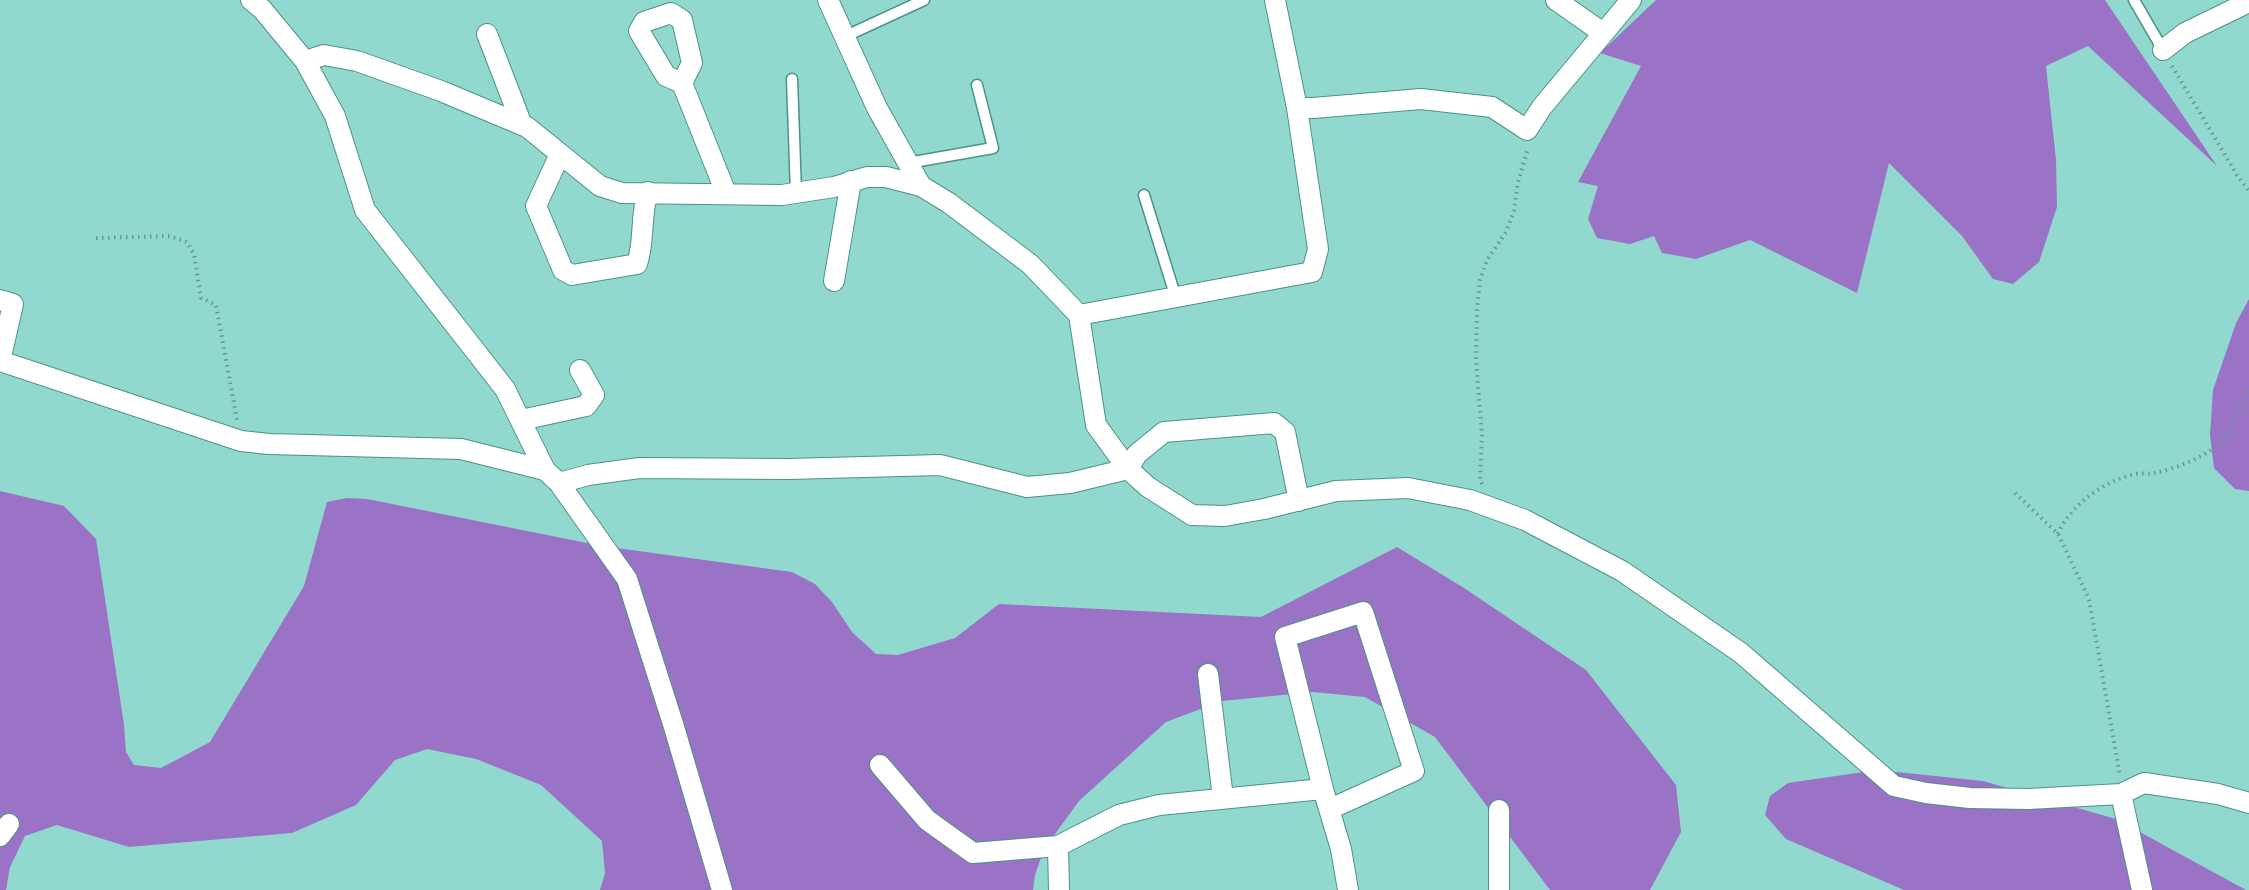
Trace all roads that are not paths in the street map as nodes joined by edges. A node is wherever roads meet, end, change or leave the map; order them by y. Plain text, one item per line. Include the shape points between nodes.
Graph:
1 (251, 0) edge
2 (828, 0) edge
3 (924, 0) edge
4 (1275, 0) edge
5 (1556, 0) edge
6 (1630, 0) edge
7 (2134, 0) edge
8 (2249, 2) edge
9 (1603, 33) junction
10 (487, 34) dead end
11 (846, 36) junction
12 (2163, 50) joint
13 (305, 61) junction
14 (792, 79) dead end
15 (682, 82) dead end
16 (977, 85) dead end
17 (1297, 108) junction
18 (522, 125) junction
19 (560, 154) junction
20 (908, 163) junction
21 (851, 181) junction
22 (921, 186) junction
23 (648, 192) junction
24 (796, 193) junction
25 (726, 194) junction
26 (1144, 195) dead end
27 (834, 281) dead end
28 (1176, 298) junction
29 (0, 300) edge
30 (1079, 315) junction
31 (0, 361) edge
32 (580, 370) dead end
33 (521, 420) junction
34 (1128, 470) junction
35 (552, 477) junction
36 (1299, 501) junction
37 (1208, 674) dead end
38 (880, 765) dead end
39 (1323, 789) junction
40 (2121, 794) junction
41 (1223, 798) junction
42 (2249, 803) edge
43 (1330, 808) junction
44 (1499, 810) dead end
45 (1058, 846) junction
46 (722, 890) edge
47 (1059, 890) edge
48 (1348, 890) edge
49 (1499, 890) edge
50 (2142, 890) edge

1 - 13 street
2 - 11 street
3 - 11 lane
4 - 17 street
5 - 9 street
6 - 9 street
7 - 12 lane
8 - 12 street via 2186,33
9 - 17 street via 1527,130 1492,107 1421,99
10 - 18 street
11 - 20 street via 877,108
13 - 18 street via 324,55 357,61
13 - 33 street via 335,116 365,210 505,388
14 - 24 lane
15 - 25 street
16 - 20 lane via 993,148
17 - 28 street via 1318,249 1312,272
18 - 19 street
19 - 23 street via 600,186 622,193
19 - 23 street via 536,207 563,270 572,275 637,264
20 - 22 street
21 - 22 street via 886,177
21 - 24 street
21 - 27 street
22 - 30 street via 949,202 1030,264
23 - 25 street
24 - 25 street
26 - 28 lane
28 - 30 street
29 - 31 street via 13,304
30 - 34 street via 1096,425
31 - 35 street via 241,441 461,448
32 - 33 street via 594,395 586,406
33 - 35 street
34 - 35 street via 1070,483 1027,487 940,465 639,468
34 - 36 street via 1192,515 1225,516
34 - 36 street via 1137,454 1164,432 1274,423 1285,432
35 - 46 street via 627,579
36 - 40 street via 1336,491 1408,488 1470,500 1525,520 1622,571 1741,653 1894,786 1970,798
37 - 41 street
38 - 45 street via 927,820 973,853
39 - 41 street
39 - 43 street
39 - 43 street via 1285,637 1363,612 1413,771
40 - 42 street via 2144,783 2218,794
40 - 50 street
41 - 45 street via 1160,805 1119,815
43 - 48 street
44 - 49 street
45 - 47 street

